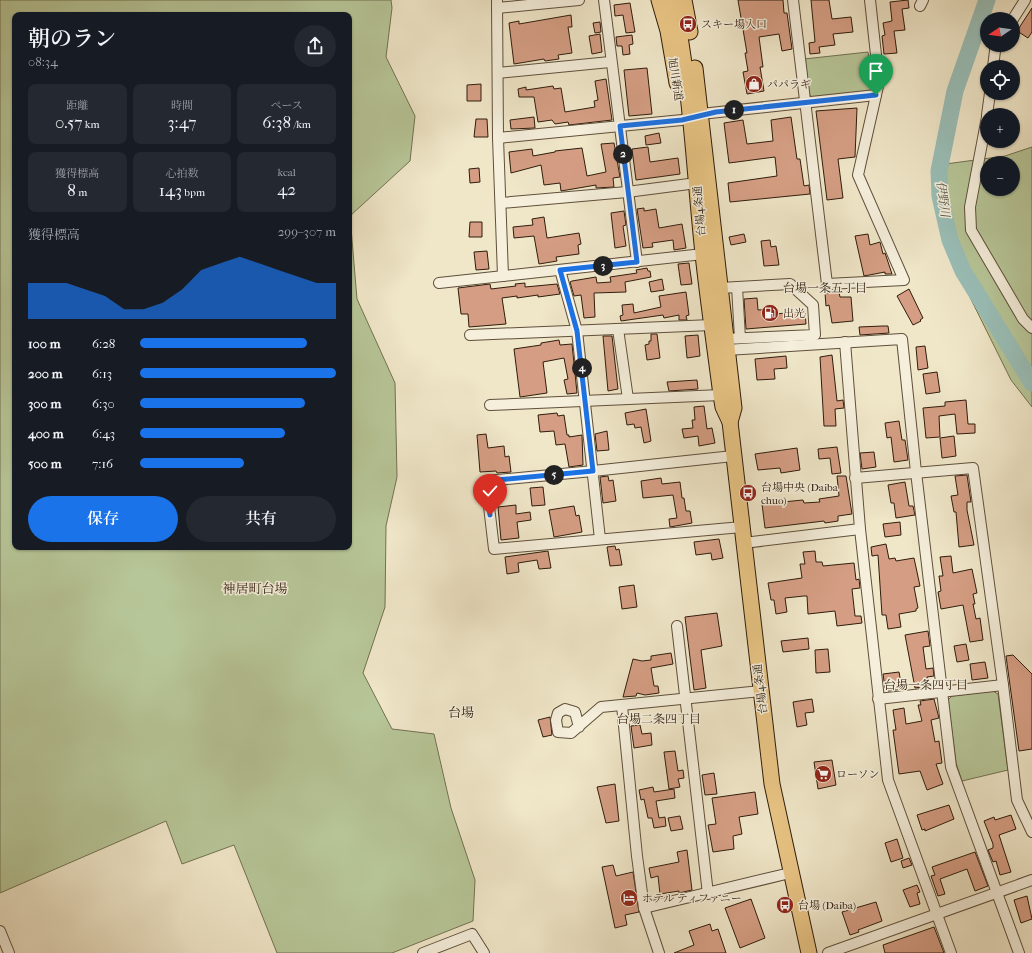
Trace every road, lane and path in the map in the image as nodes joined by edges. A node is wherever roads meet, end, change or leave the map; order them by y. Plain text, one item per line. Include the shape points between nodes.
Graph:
1 (579, 0) edge
2 (604, 0) edge
3 (659, 0) edge
4 (673, 0) edge
5 (684, 0) edge
6 (793, 0) edge
7 (870, 0) edge
8 (1025, 0) edge
9 (497, 4) edge
10 (1017, 12) edge
11 (610, 62) junction
12 (498, 73) junction
13 (876, 95) junction
14 (806, 102) junction
15 (691, 117) junction
16 (620, 126) junction
17 (498, 138) junction
18 (981, 148) edge
19 (689, 184) junction
20 (627, 192) junction
21 (501, 203) junction
22 (703, 254) junction
23 (637, 262) junction
24 (560, 270) junction
25 (503, 276) junction
26 (439, 283) dead end
27 (737, 287) junction
28 (720, 288) junction
29 (712, 325) junction
30 (1032, 328) edge
31 (618, 329) junction
32 (577, 331) junction
33 (470, 335) dead end
34 (731, 342) junction
35 (845, 342) junction
36 (721, 395) junction
37 (628, 399) junction
38 (586, 402) junction
39 (490, 405) dead end
40 (730, 422) junction
41 (733, 456) junction
42 (593, 471) junction
43 (916, 472) junction
44 (855, 478) junction
45 (742, 527) junction
46 (860, 529) junction
47 (600, 539) junction
48 (744, 543) junction
49 (677, 626) dead end
50 (1003, 685) junction
51 (761, 691) junction
52 (941, 691) junction
53 (878, 699) junction
54 (685, 700) junction
55 (622, 706) junction
56 (579, 727) dead end
57 (1032, 832) edge
58 (790, 872) junction
59 (1032, 880) edge
60 (996, 893) junction
61 (708, 894) junction
62 (644, 908) junction
63 (937, 915) junction
64 (0, 931) edge
65 (9, 953) edge
66 (423, 953) edge
67 (484, 953) edge
68 (659, 953) edge
69 (808, 953) edge
70 (828, 953) edge
71 (951, 953) edge
72 (1019, 953) edge

1 - 9 street
2 - 11 street
3 - 15 highway, 旭川新道
4 - 15 highway, 台場4条通 via 682,43
5 - 15 highway, 台場4条通 via 693,49
6 - 14 street
7 - 13 street via 879,82
8 - 10 street
9 - 12 street
11 - 12 street
11 - 16 street
12 - 17 street
13 - 14 street
13 - 14 street via 858,175 904,280 826,284
14 - 15 street
15 - 16 street
15 - 19 highway, 旭川新道
15 - 22 highway, 台場4条通
15 - 28 highway, 台場4条通
16 - 17 street
16 - 20 street
17 - 21 street
18 - 30 street via 970,207 971,230 1023,320
19 - 20 street
19 - 22 highway, 旭川新道
20 - 21 street
20 - 23 street
21 - 25 street
22 - 23 street
22 - 29 highway, 台場4条通
23 - 24 street
24 - 25 street
24 - 32 street
25 - 26 street
27 - 28 street
27 - 34 street
27 - 34 street via 790,284 813,305 815,336
28 - 34 highway, 台場4条通
29 - 31 street
29 - 36 highway, 台場4条通
31 - 32 street
31 - 37 street
32 - 33 street
32 - 38 street
34 - 35 street
34 - 40 highway, 台場4条通 via 734,408
35 - 43 street via 902,340
35 - 44 street
36 - 37 street
36 - 40 highway, 台場4条通
37 - 38 street
38 - 39 street
38 - 42 street
40 - 41 highway, 台場4条通
41 - 42 street
41 - 45 highway, 台場4条通
42 - 47 street
42 - 47 street via 486,481 494,549
43 - 44 street
43 - 50 street via 973,468
43 - 52 street
44 - 46 street
45 - 47 street
45 - 48 highway, 台場4条通
46 - 48 street
46 - 53 street
48 - 51 highway, 台場4条通
49 - 54 street
50 - 52 street
50 - 57 street via 1017,800
51 - 54 street
51 - 58 highway, 台場4条通 via 772,784
52 - 53 street
52 - 60 street via 951,767
53 - 63 street via 888,780
54 - 55 street
54 - 61 street
55 - 56 street via 600,707
55 - 62 street
58 - 61 street
58 - 69 highway, 台場4条通
59 - 60 street
60 - 63 street
60 - 72 street
61 - 62 street
62 - 68 street
63 - 70 street
63 - 71 street
64 - 65 street
66 - 67 street via 472,934

